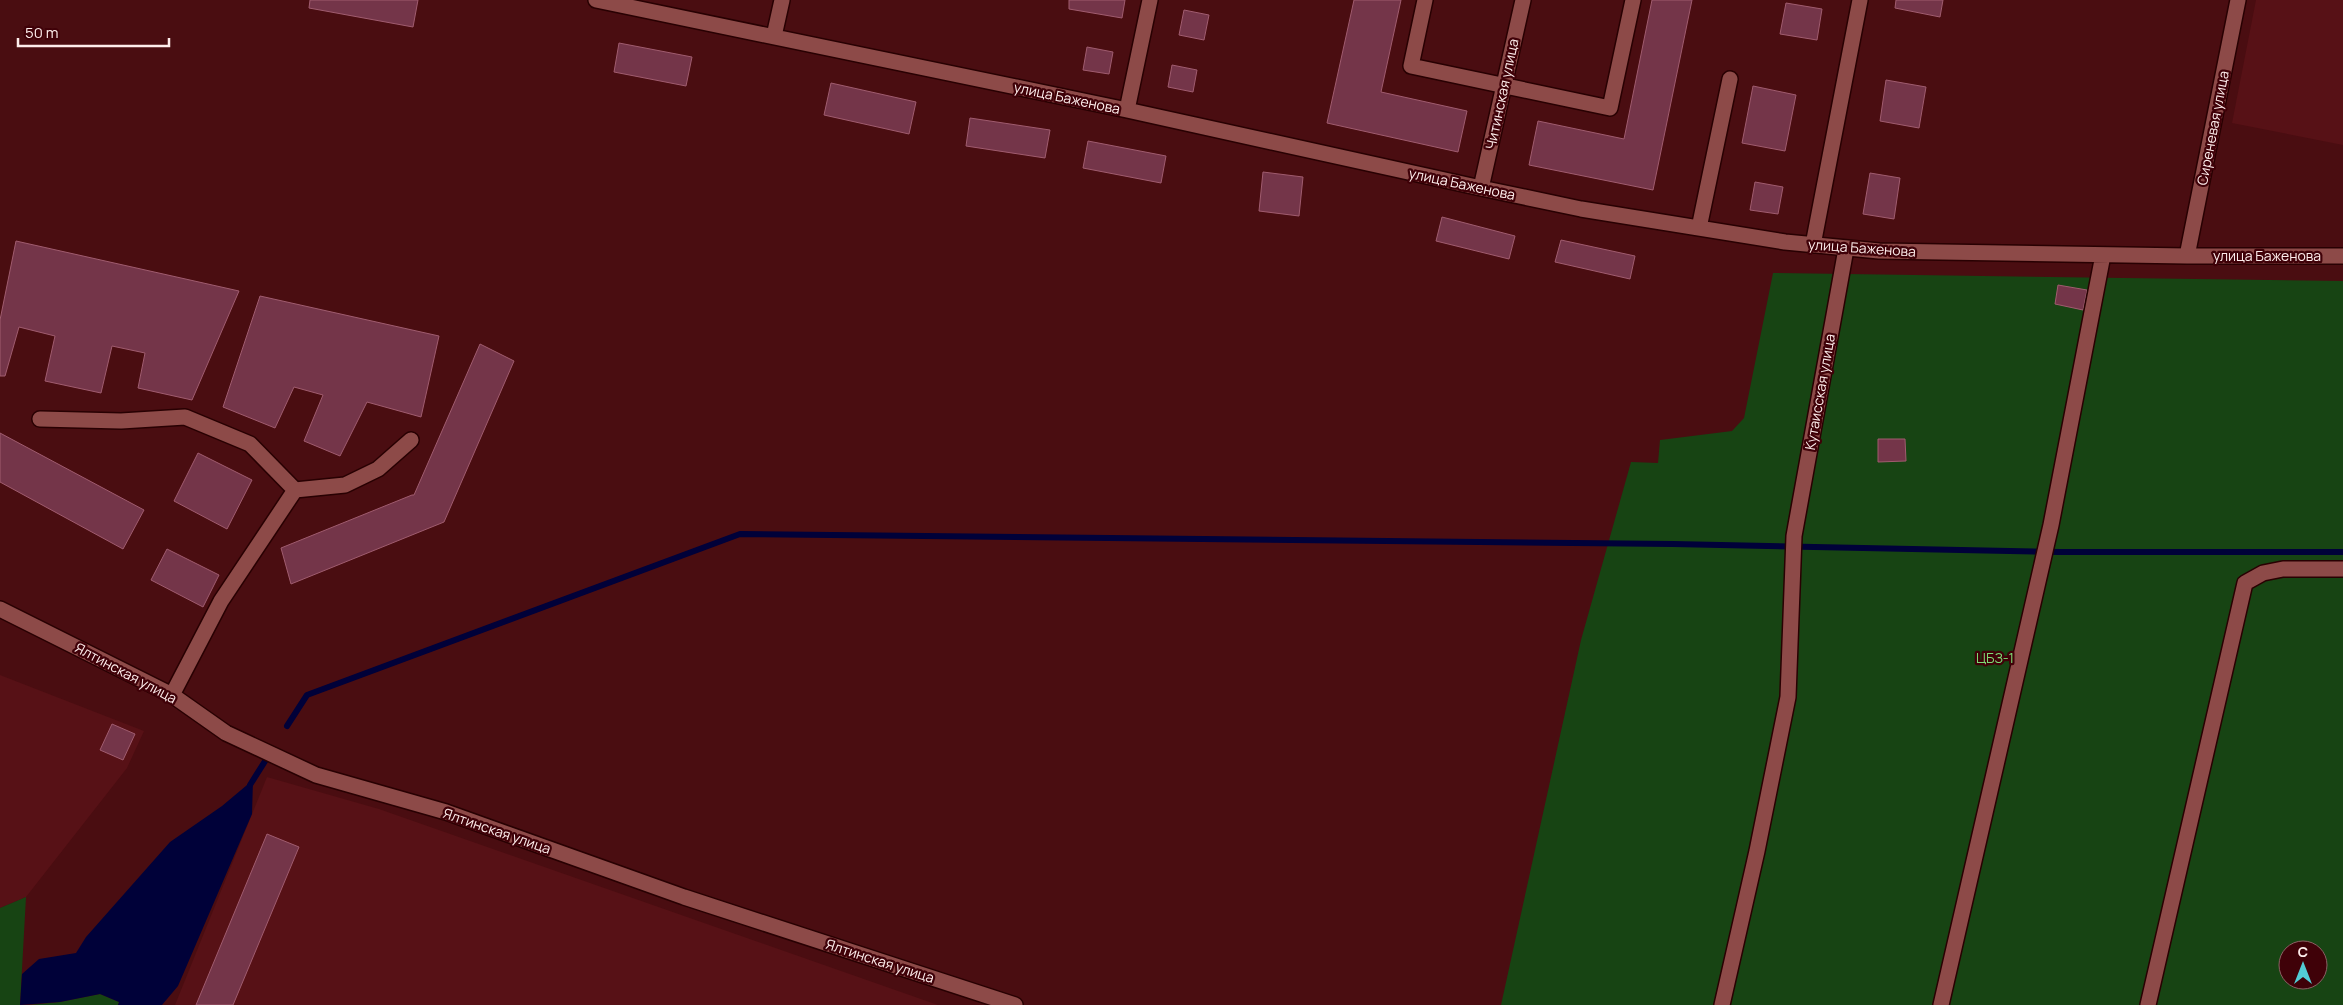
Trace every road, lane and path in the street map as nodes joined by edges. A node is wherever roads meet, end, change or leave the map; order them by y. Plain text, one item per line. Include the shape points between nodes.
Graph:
1 (596, 0) edge
2 (782, 0) edge
3 (1150, 0) edge
4 (1425, 0) edge
5 (1523, 0) edge
6 (1633, 0) edge
7 (1860, 0) edge
8 (2238, 0) edge
9 (613, 2) edge
10 (774, 36) junction
11 (1730, 79) dead end
12 (1504, 86) junction
13 (1127, 110) junction
14 (1481, 188) junction
15 (1699, 228) junction
16 (1813, 245) junction
17 (1846, 249) junction
18 (2103, 255) junction
19 (2188, 256) junction
20 (2343, 256) edge
21 (40, 419) dead end
22 (411, 440) dead end
23 (295, 490) junction
24 (2343, 569) edge
25 (0, 609) edge
26 (172, 695) junction
27 (1014, 1005) edge
28 (1722, 1005) edge
29 (1941, 1005) edge
30 (2148, 1005) edge

1 - 9 street, улица Баженова
2 - 10 street
3 - 13 street
4 - 12 street via 1411,66
5 - 12 street, Читинская улица
6 - 12 street via 1610,108
7 - 16 street
8 - 19 street, Сиреневая улица
9 - 10 street, улица Баженова
10 - 13 street, улица Баженова
11 - 15 street
12 - 14 street, Читинская улица
13 - 14 street, улица Баженова
14 - 15 street, улица Баженова via 1581,209
15 - 16 street, улица Баженова
16 - 17 street, улица Баженова
17 - 18 street, улица Баженова
17 - 28 street, Кутаисская улица via 1794,536 1788,697
18 - 19 street, улица Баженова
18 - 29 street via 2051,526
19 - 20 street, улица Баженова
21 - 23 street via 185,417 250,444
22 - 23 street via 378,469 346,485
23 - 26 street via 221,600
24 - 30 street via 2283,569 2263,573 2245,583
25 - 26 street, Ялтинская улица
26 - 27 street, Ялтинская улица via 226,733 316,775 446,812 684,897

